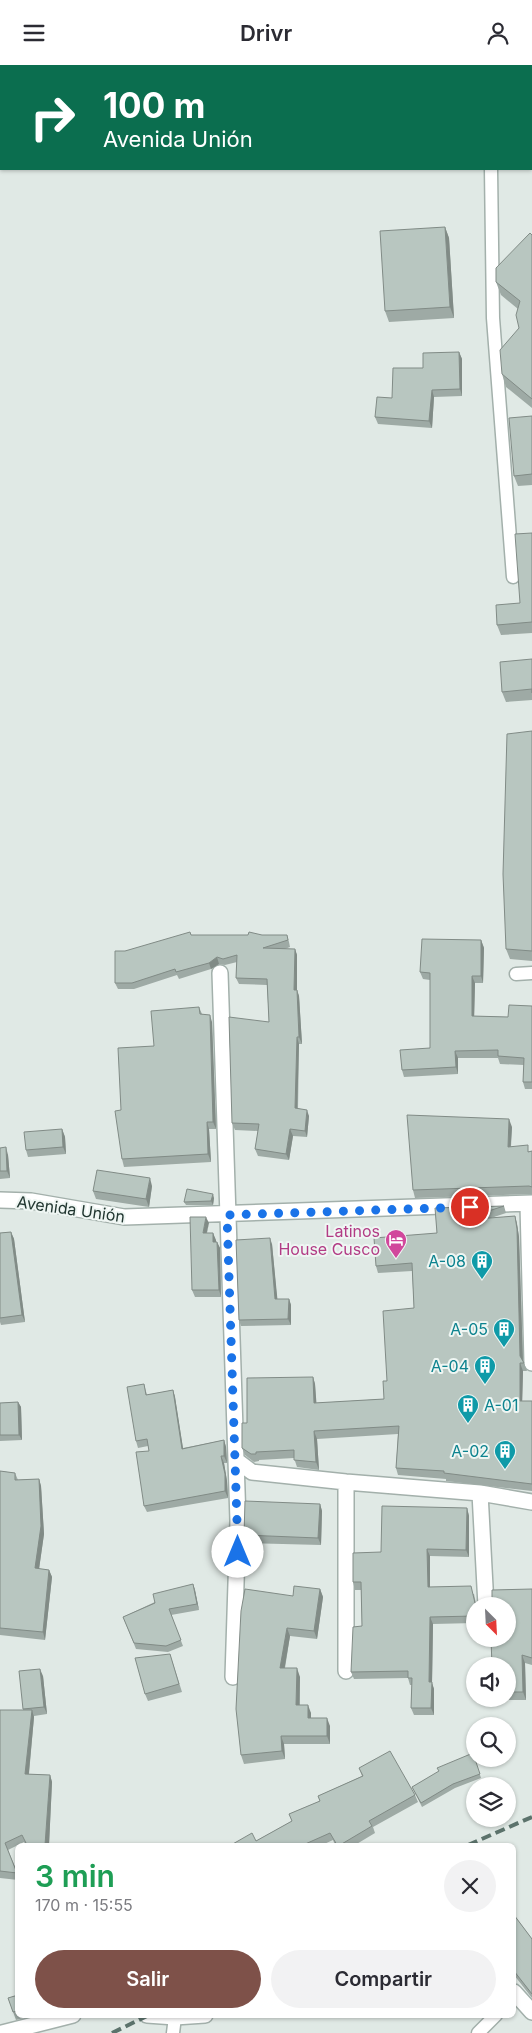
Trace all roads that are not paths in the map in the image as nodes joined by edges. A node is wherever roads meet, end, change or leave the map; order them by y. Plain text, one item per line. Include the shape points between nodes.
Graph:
1 (491, 170) edge
2 (513, 577) dead end
3 (220, 973) dead end
4 (532, 973) edge
5 (516, 974) dead end
6 (0, 1200) edge
7 (530, 1204) edge
8 (227, 1215) junction
9 (532, 1363) edge
10 (236, 1460) junction
11 (346, 1483) junction
12 (480, 1493) junction
13 (532, 1502) edge
14 (486, 1597) edge
15 (346, 1671) dead end
16 (233, 1677) dead end
17 (516, 1997) edge
18 (532, 2012) edge
19 (62, 2018) edge
20 (175, 2018) edge
21 (493, 2018) edge
22 (2, 2033) edge
23 (173, 2033) edge
24 (478, 2033) edge

1 - 2 lane via 493,318
3 - 8 street
4 - 5 lane
6 - 8 street, Avenida Unión via 31,1201 124,1217
7 - 8 street, Avenida Unión
7 - 9 street
8 - 10 street
10 - 11 street via 252,1472
10 - 16 street via 238,1552
11 - 12 street
11 - 15 street
12 - 13 street
12 - 14 street
17 - 18 street
19 - 22 street
20 - 23 lane
21 - 24 lane

